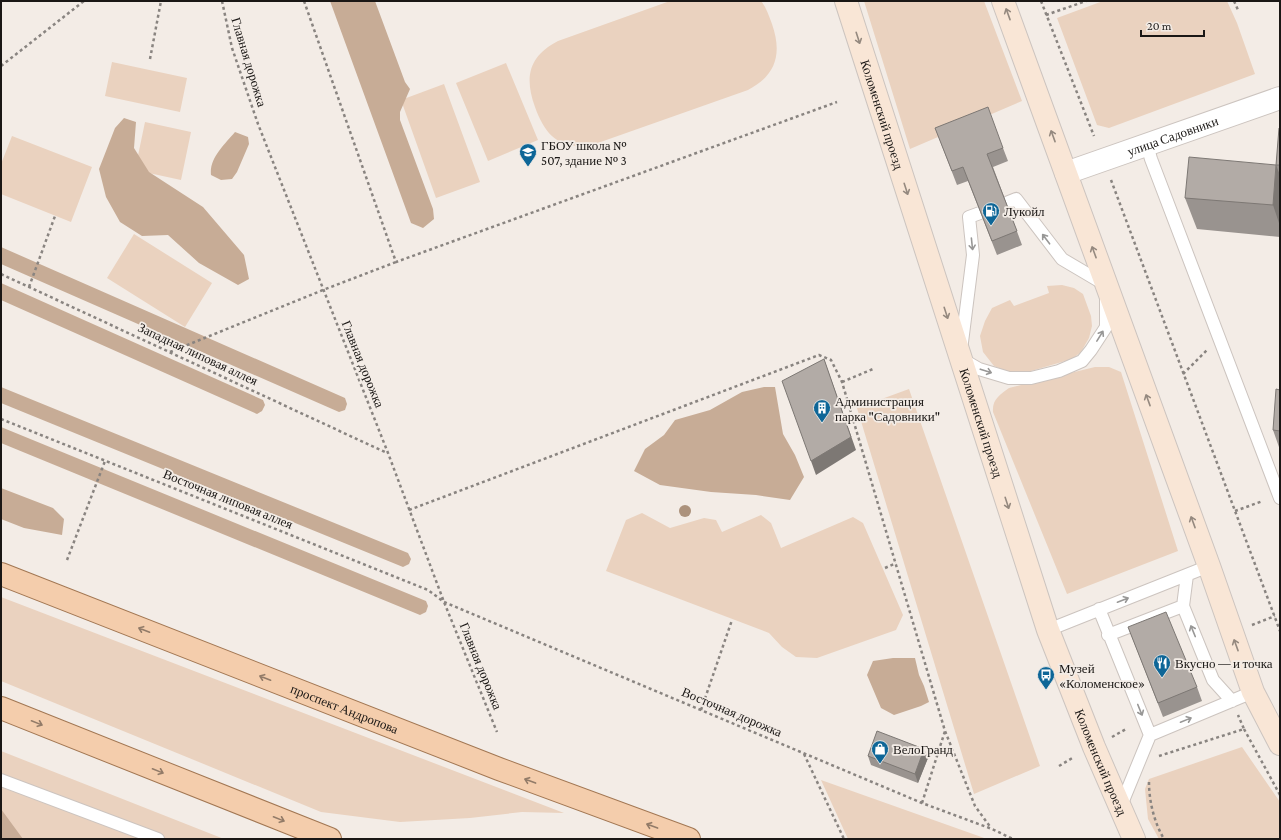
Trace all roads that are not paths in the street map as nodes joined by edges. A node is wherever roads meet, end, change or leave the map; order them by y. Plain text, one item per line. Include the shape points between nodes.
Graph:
1 (846, 1) edge
2 (1003, 1) edge
3 (1280, 98) edge
4 (1147, 145) junction
5 (1066, 173) junction
6 (1006, 202) edge
7 (980, 213) edge
8 (1106, 285) junction
9 (960, 358) junction
10 (1280, 498) edge
11 (1209, 566) junction
12 (1, 574) edge
13 (1187, 575) junction
14 (1183, 606) junction
15 (1099, 609) junction
16 (1048, 630) junction
17 (1108, 635) junction
18 (1253, 692) junction
19 (1232, 701) junction
20 (1, 708) edge
21 (1150, 735) junction
22 (1280, 744) edge
23 (1, 780) edge
24 (1120, 809) junction
25 (158, 839) edge
26 (330, 839) edge
27 (689, 839) edge
28 (1117, 839) edge
29 (1134, 839) edge

1 -> 9 main road, Коломенский проезд
5 -> 2 main road
3 - 4 street, улица Садовники
4 - 5 street, улица Садовники
4 - 10 lane
8 -> 5 main road
8 -> 6 lane via 1062,259 1016,199
7 -> 9 lane via 969,217 974,255
9 -> 8 lane via 979,369 1009,378 1031,378 1059,371 1082,360 1106,326
11 -> 8 main road
9 -> 16 main road, Коломенский проезд
11 - 13 lane
18 -> 11 main road
27 -> 12 main road, проспект Андропова via 499,769
13 - 14 lane
15 -> 13 lane
14 - 17 lane
19 -> 14 lane via 1213,680
15 - 16 lane
15 - 17 lane
16 - 24 main road, Коломенский проезд
17 -> 21 lane
18 - 19 lane
18 - 22 main road
21 -> 19 lane
20 -> 26 main road
21 - 24 lane
23 - 25 lane
24 - 28 main road via 1114,832
24 - 29 main road, Коломенский проезд

